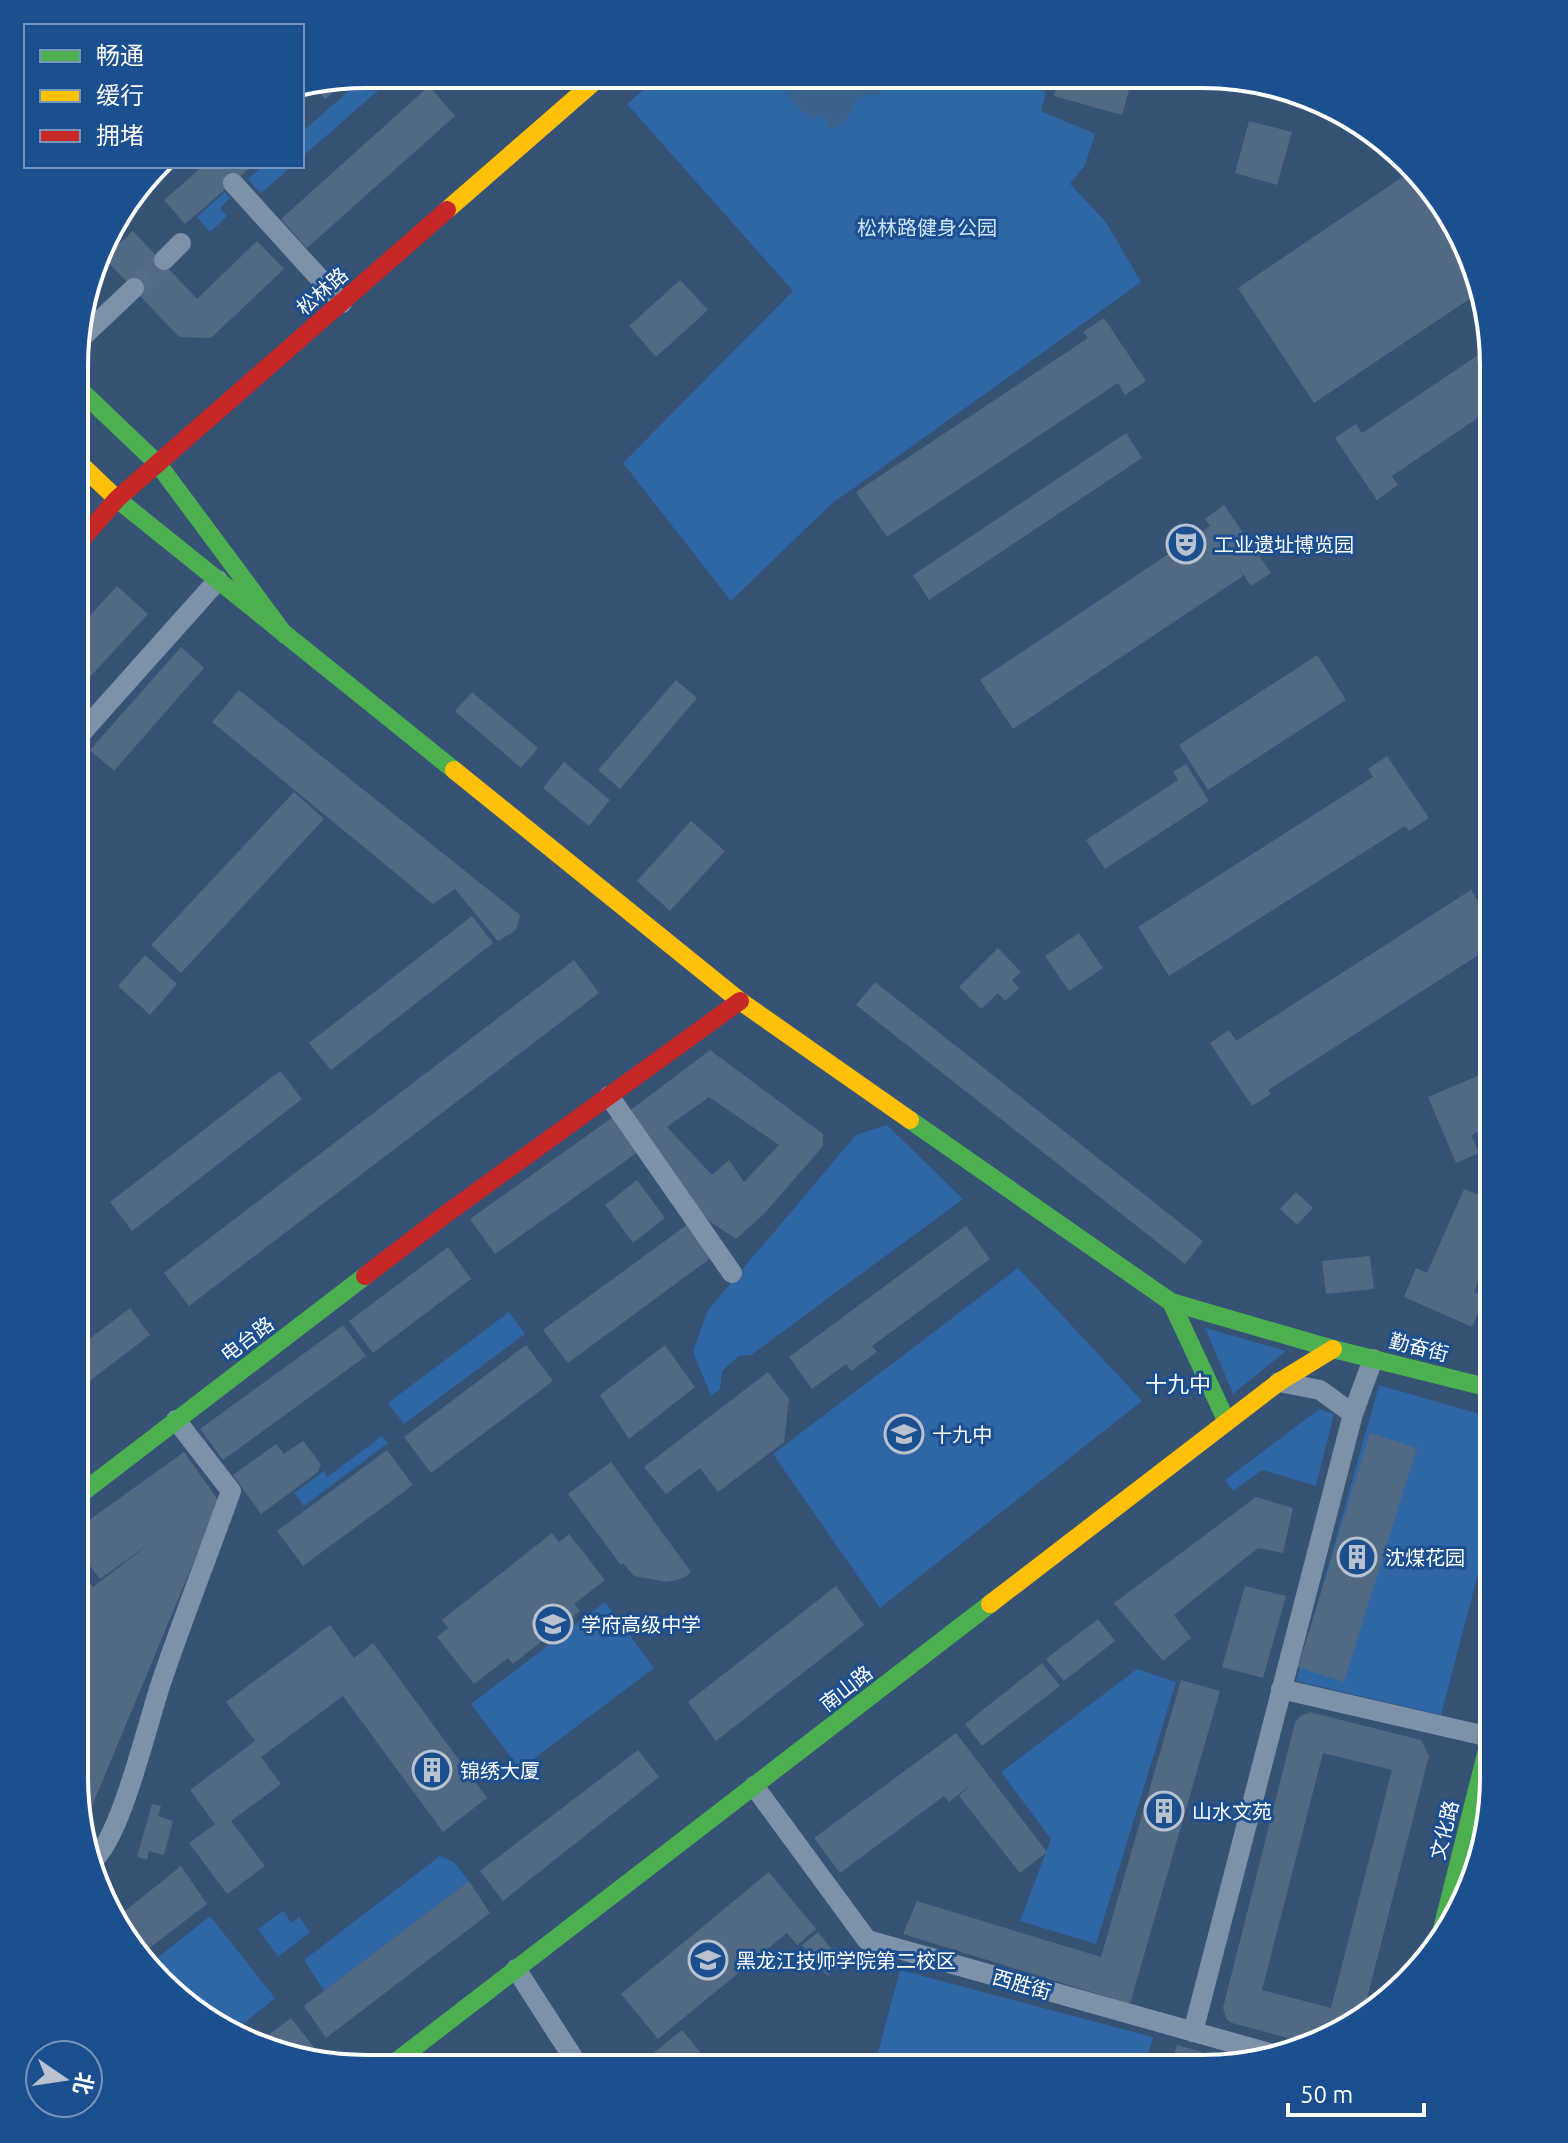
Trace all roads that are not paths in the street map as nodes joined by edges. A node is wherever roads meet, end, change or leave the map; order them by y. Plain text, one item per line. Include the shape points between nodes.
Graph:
1 (587, 88) edge
2 (233, 183) dead end
3 (181, 243) dead end
4 (164, 260) tunnel mouth
5 (134, 288) tunnel mouth
6 (342, 303) junction
7 (90, 330) edge
8 (88, 397) edge
9 (158, 464) junction
10 (88, 471) edge
11 (117, 499) junction
12 (88, 532) edge
13 (218, 580) junction
14 (285, 635) junction
15 (88, 726) edge
16 (740, 1001) junction
17 (609, 1096) junction
18 (732, 1273) dead end
19 (1171, 1302) junction
20 (1333, 1349) junction
21 (1373, 1359) junction
22 (1279, 1382) junction
23 (1479, 1385) edge
24 (1353, 1414) junction
25 (176, 1420) junction
26 (1227, 1422) junction
27 (88, 1488) edge
28 (1281, 1689) junction
29 (1479, 1729) edge
30 (1479, 1783) edge
31 (754, 1786) junction
32 (99, 1855) edge
33 (1448, 1905) edge
34 (516, 1969) junction
35 (1193, 2032) junction
36 (1256, 2049) edge
37 (405, 2055) edge
38 (571, 2055) edge

1 - 6 street, 松林路
2 - 6 street
3 - 4 street
5 - 7 street
6 - 9 street, 松林路
8 - 9 street
9 - 11 street, 松林路
9 - 14 street
10 - 11 street
11 - 12 street, 松林路
11 - 13 street
13 - 14 street
13 - 15 street
14 - 16 street
16 - 17 street, 电台路
16 - 19 street
17 - 18 street
17 - 25 street, 电台路
19 - 20 street, 勤奋街
19 - 26 street
20 - 21 street, 勤奋街
20 - 22 street, 南山路
21 - 23 street, 勤奋街
21 - 24 street
22 - 24 street via 1320,1390
22 - 26 street, 南山路
24 - 28 street
25 - 27 street, 电台路
25 - 32 street via 231,1491 115,1829
26 - 31 street, 南山路
28 - 29 street
28 - 35 street
30 - 33 street, 文化路
31 - 34 street, 南山路
31 - 35 street, 西胜街 via 867,1940
34 - 37 street, 南山路
34 - 38 street
35 - 36 street, 西胜街

